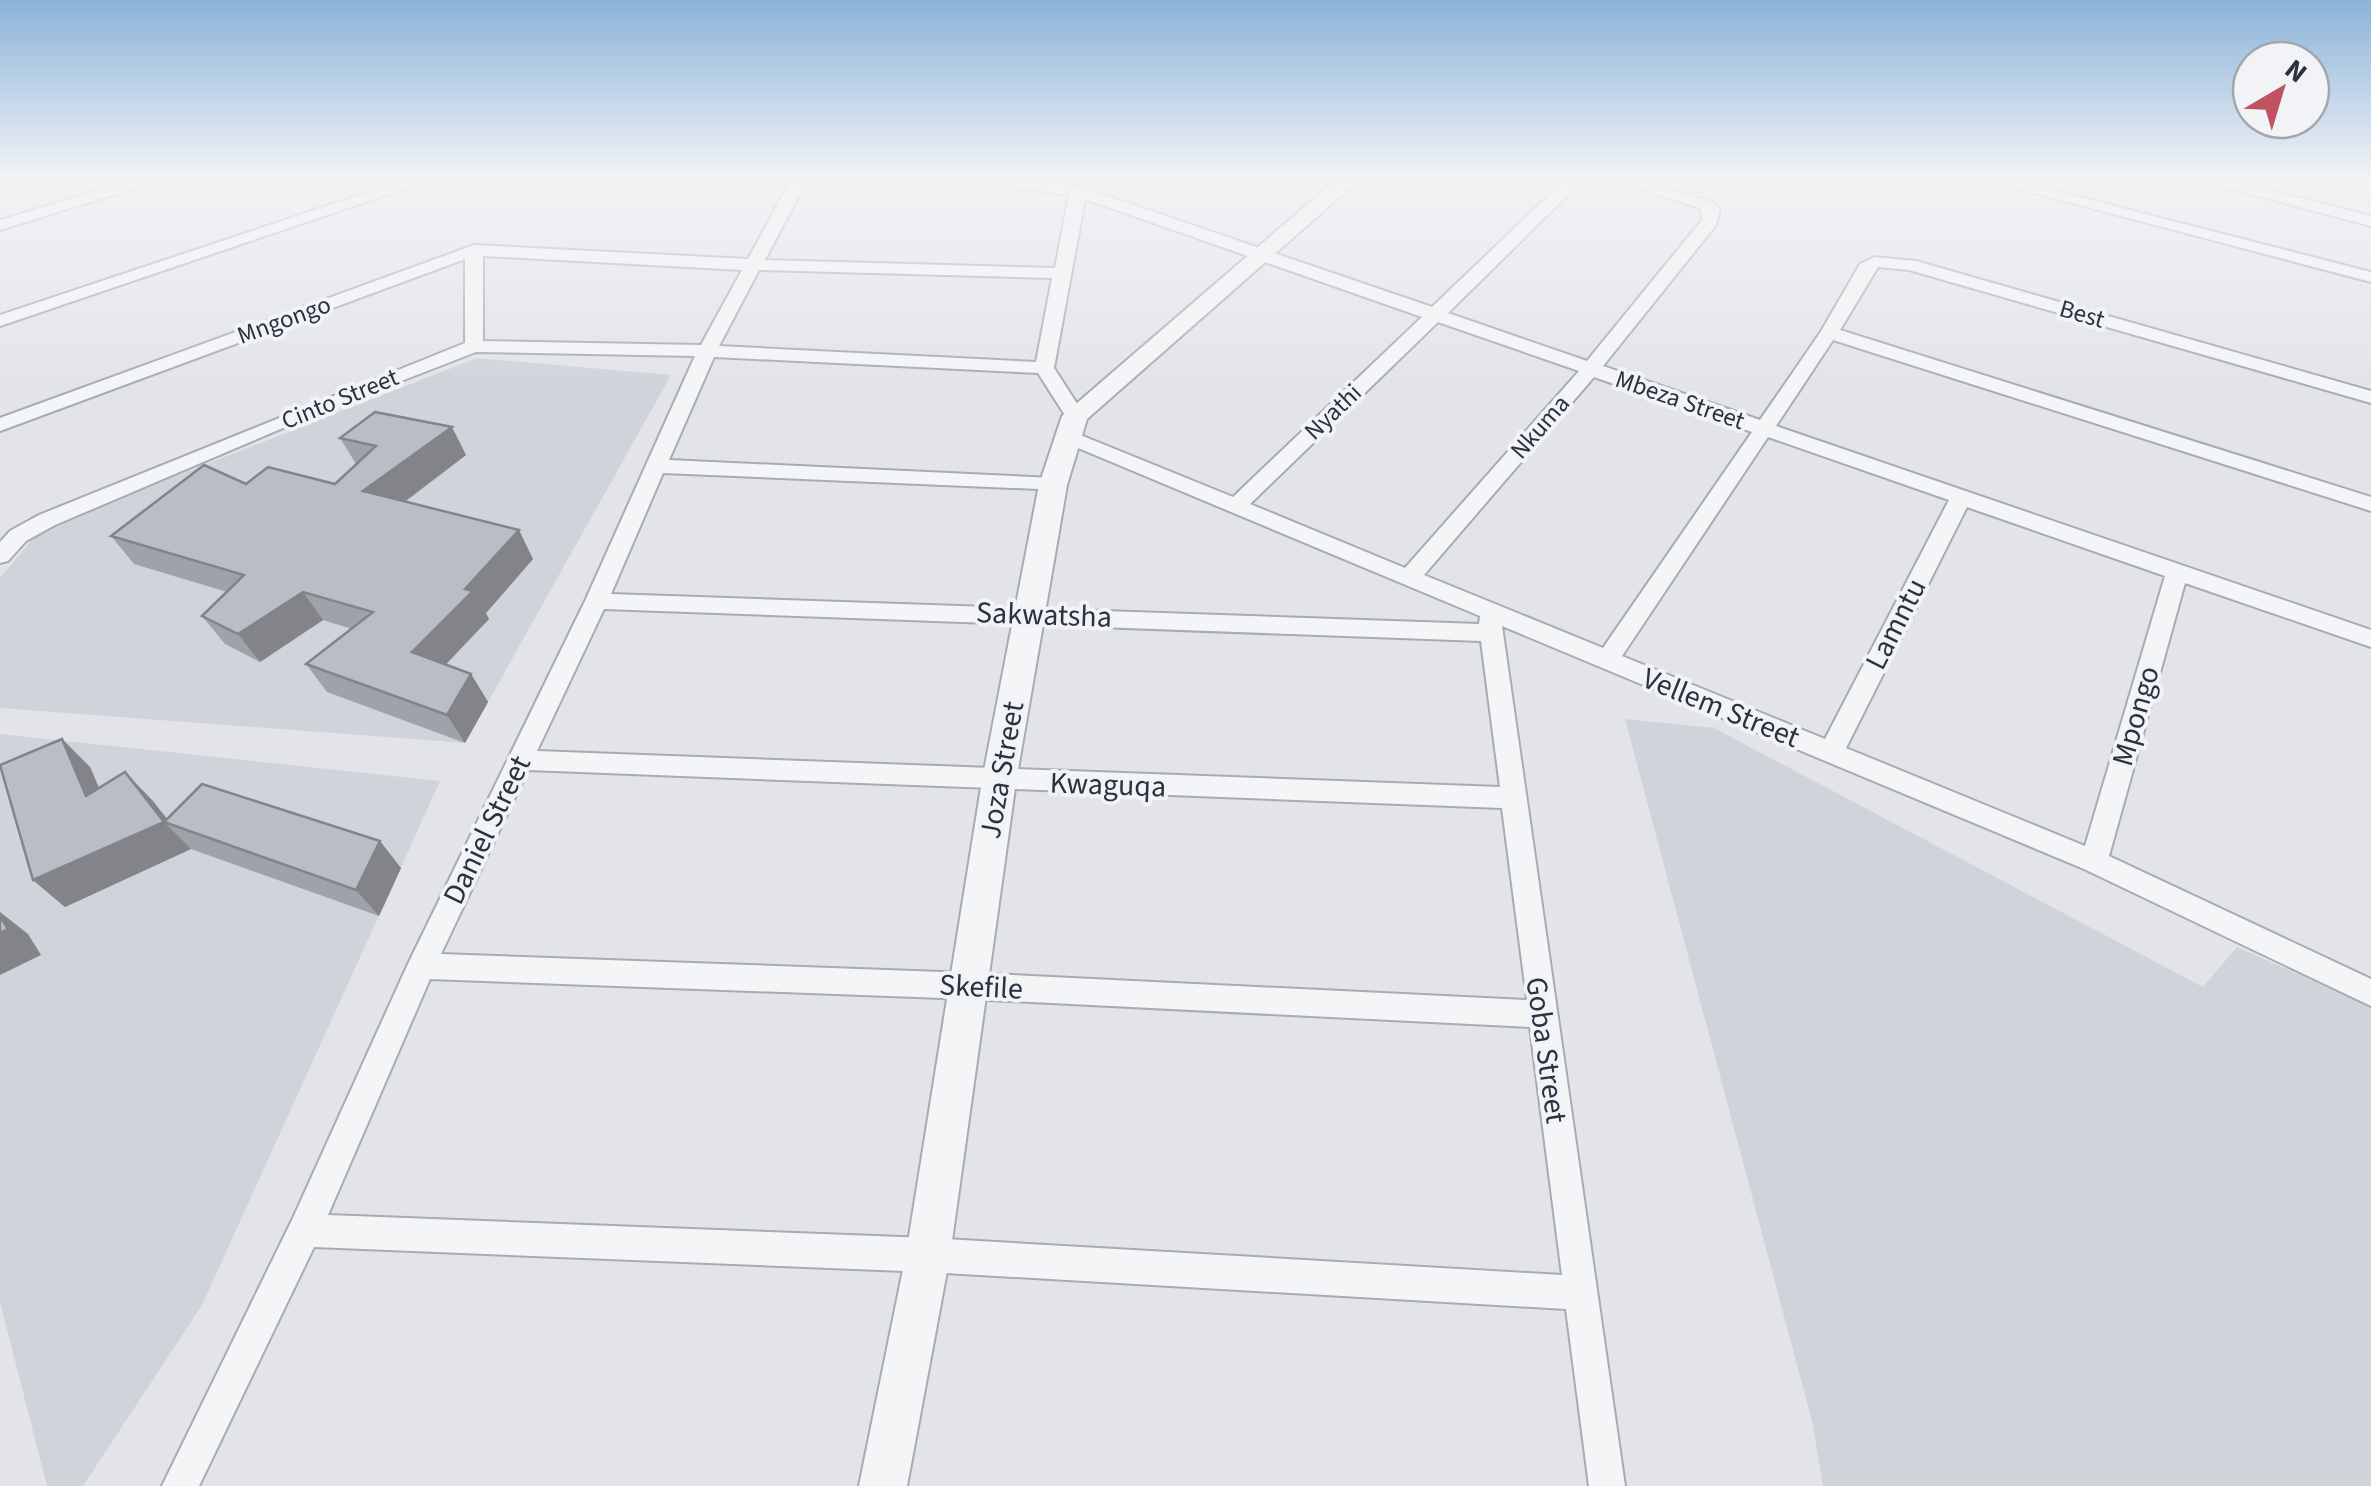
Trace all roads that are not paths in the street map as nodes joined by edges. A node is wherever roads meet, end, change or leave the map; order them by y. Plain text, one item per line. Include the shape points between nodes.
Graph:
1 (219, 247) edge
2 (763, 247) edge
3 (1066, 247) edge
4 (1238, 247) edge
5 (1269, 247) edge
6 (1504, 247) edge
7 (1688, 247) edge
8 (2255, 247) edge
9 (474, 250) junction
10 (1260, 255) junction
11 (754, 265) junction
12 (1061, 273) junction
13 (2371, 277) edge
14 (1432, 316) junction
15 (0, 320) edge
16 (1829, 333) junction
17 (474, 346) junction
18 (707, 351) junction
19 (1044, 368) junction
20 (1590, 370) junction
21 (2371, 398) edge
22 (0, 425) edge
23 (1070, 426) junction
24 (1764, 429) junction
25 (656, 466) junction
26 (1053, 485) junction
27 (1961, 497) junction
28 (2371, 504) edge
29 (1235, 507) junction
30 (9, 536) edge
31 (0, 556) edge
32 (2178, 570) junction
33 (1408, 580) junction
34 (596, 601) junction
35 (1029, 615) junction
36 (1491, 623) junction
37 (2371, 639) edge
38 (1606, 662) junction
39 (1830, 752) junction
40 (521, 760) junction
41 (999, 782) junction
42 (1514, 798) junction
43 (2094, 861) junction
44 (421, 966) junction
45 (2368, 985) edge
46 (968, 986) junction
47 (1540, 1014) junction
48 (305, 1230) junction
49 (928, 1255) junction
50 (1581, 1293) junction
51 (180, 1486) edge
52 (883, 1486) edge
53 (1607, 1486) edge

1 - 15 street
2 - 11 street, Daniel Street
3 - 12 street
4 - 10 street, Mbeza Street
5 - 10 street
6 - 14 street, Nyathi
7 - 20 street, Nkuma
8 - 13 street
9 - 11 street, Mngongo
9 - 17 street
9 - 22 street, Mngongo
10 - 14 street, Mbeza Street
10 - 23 street
11 - 12 street, Mngongo
11 - 18 street, Daniel Street
12 - 19 street
14 - 20 street, Mbeza Street
14 - 29 street, Nyathi
16 - 21 street, Best via 1866,268 1892,261
16 - 24 street, Best
16 - 28 street
17 - 18 street, Cinto Street
17 - 30 street, Cinto Street
18 - 19 street, Cinto Street
18 - 25 street, Daniel Street
19 - 23 street
20 - 24 street, Mbeza Street
20 - 33 street, Nkuma
23 - 26 street, Joza Street
23 - 29 street, Vellem Street
24 - 27 street, Mbeza Street
24 - 38 street, Best
25 - 26 street
25 - 34 street, Daniel Street
26 - 35 street, Joza Street
27 - 32 street, Mbeza Street
27 - 39 street, Lamntu
29 - 33 street, Vellem Street
30 - 31 street, Cinto Street
32 - 37 street, Mbeza Street
32 - 43 street, Mpongo
33 - 36 street, Vellem Street
34 - 35 street, Sakwatsha
34 - 40 street, Daniel Street
35 - 36 street, Sakwatsha
35 - 41 street, Joza Street
36 - 38 street, Vellem Street
36 - 42 street, Goba Street
38 - 39 street, Vellem Street
39 - 43 street, Vellem Street
40 - 41 street, Kwaguqa
40 - 44 street, Daniel Street
41 - 42 street, Kwaguqa
41 - 46 street, Joza Street
42 - 47 street, Goba Street
43 - 45 street, Vellem Street
44 - 46 street, Skefile
44 - 48 street, Daniel Street
46 - 47 street, Skefile
46 - 49 street, Joza Street
47 - 50 street, Goba Street
48 - 49 street
48 - 51 street, Daniel Street
49 - 50 street
49 - 52 street, Joza Street
50 - 53 street, Goba Street

